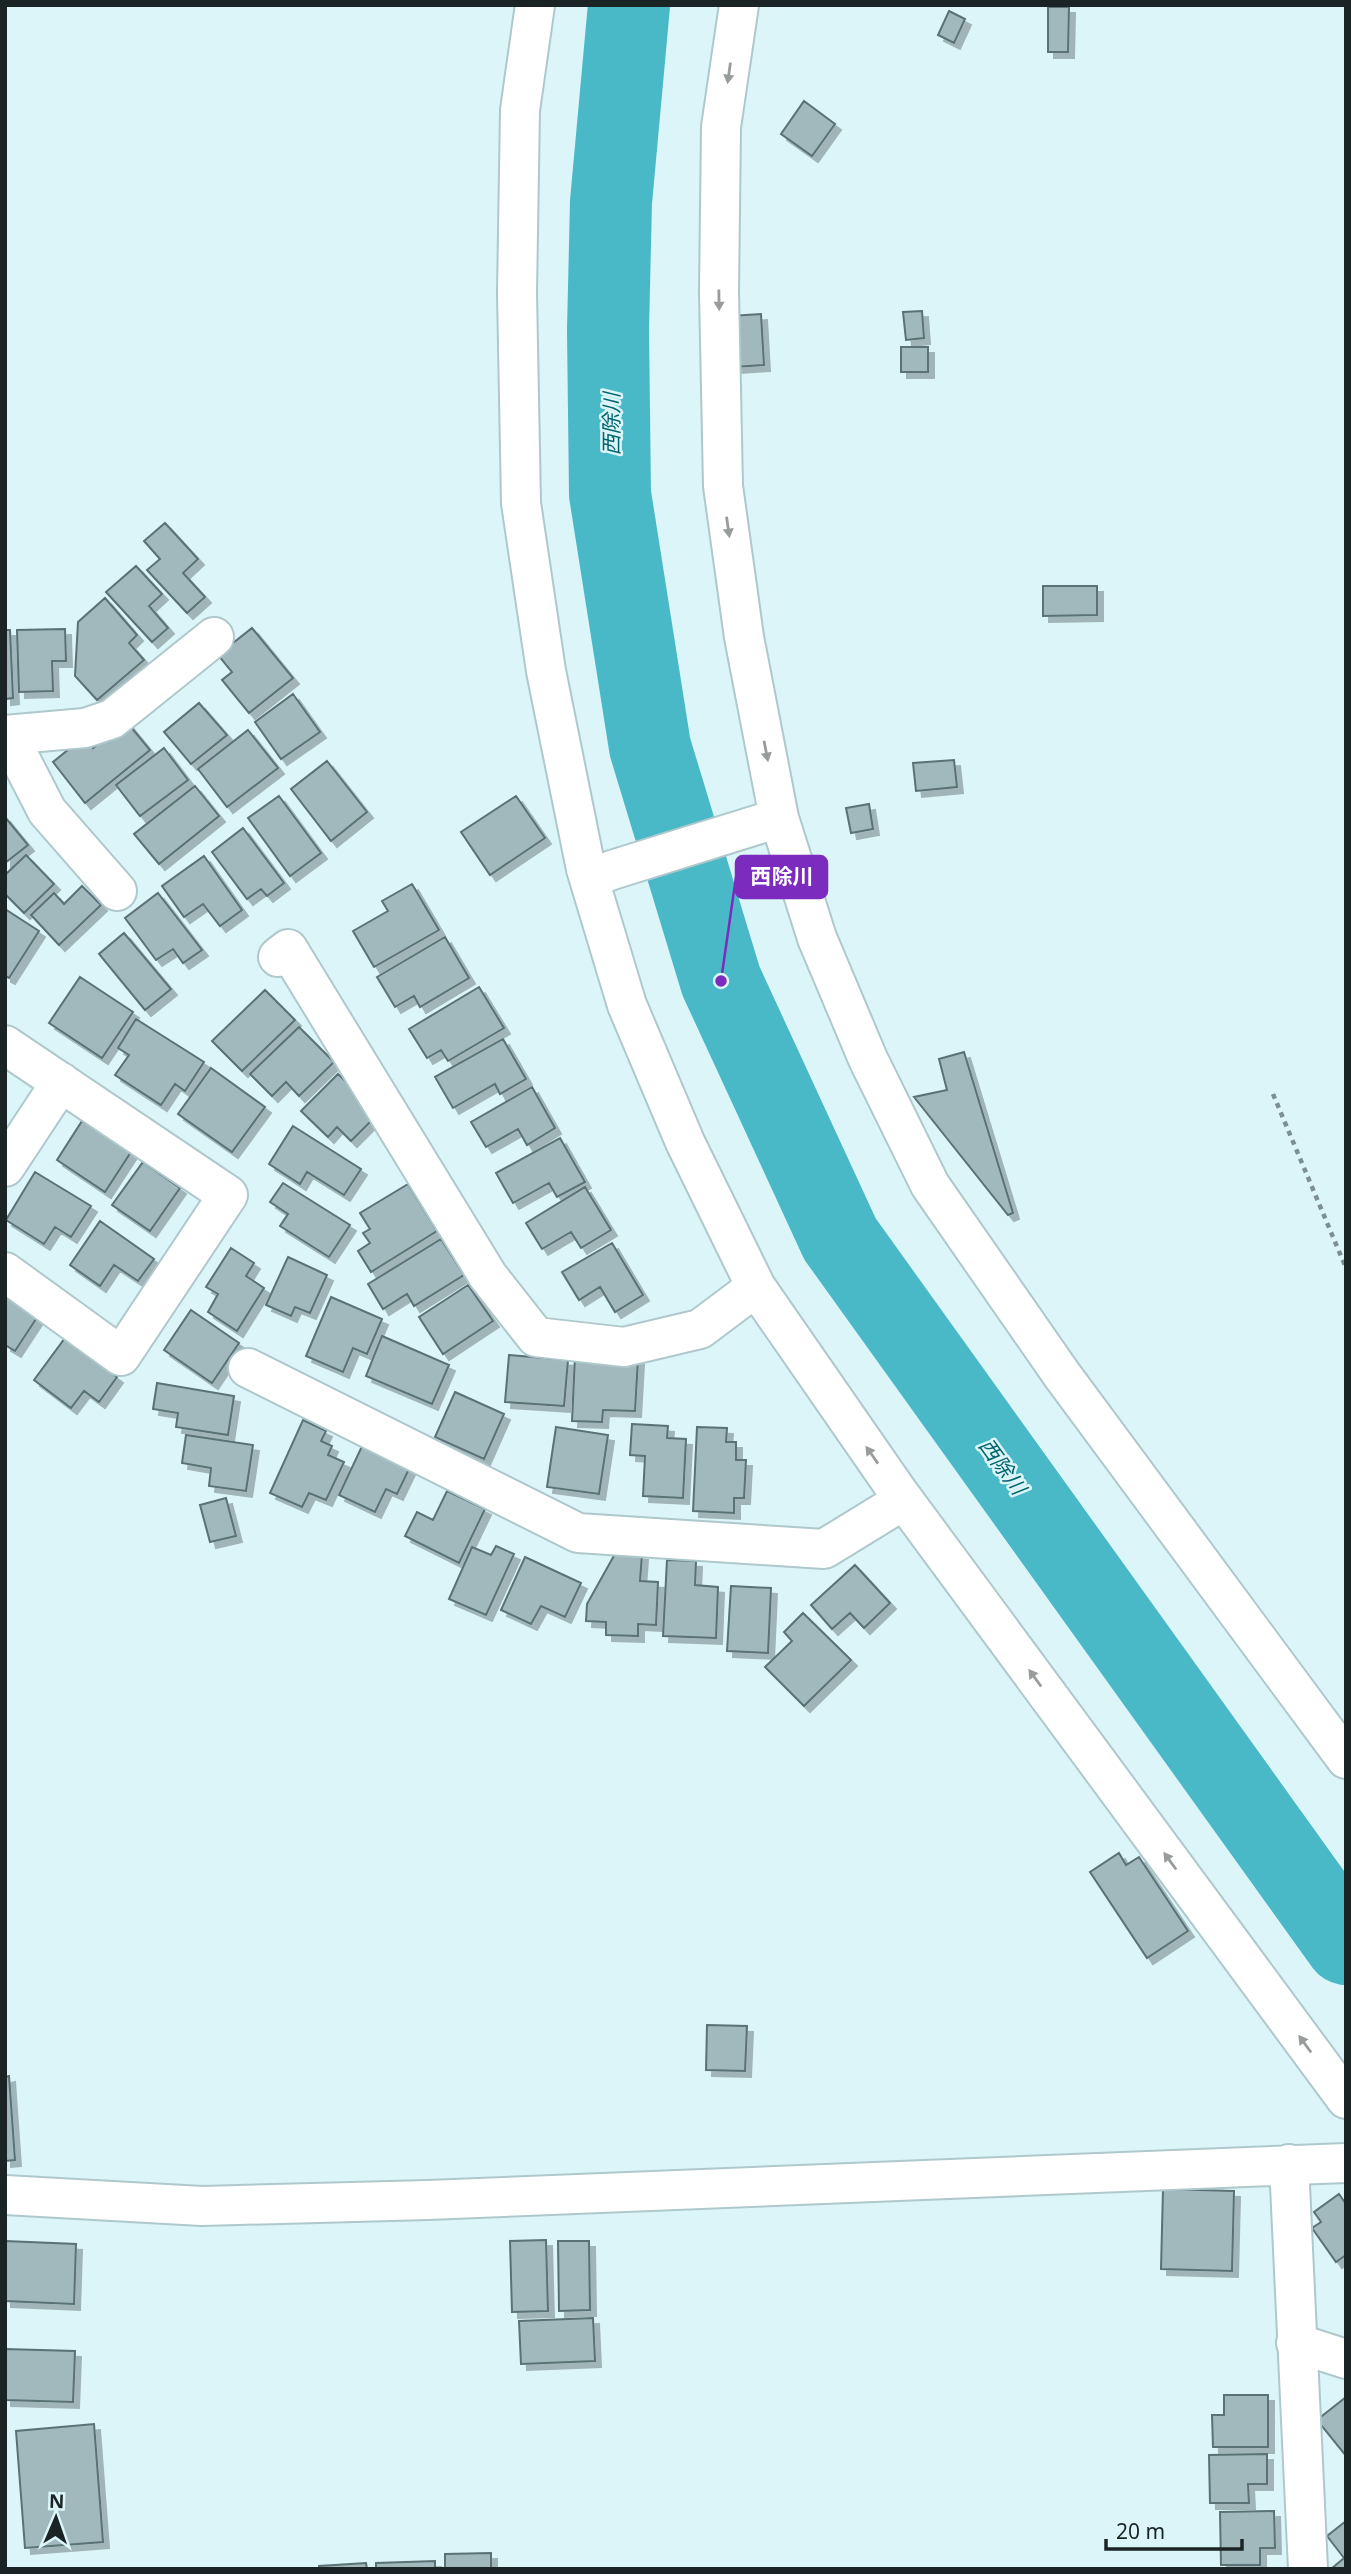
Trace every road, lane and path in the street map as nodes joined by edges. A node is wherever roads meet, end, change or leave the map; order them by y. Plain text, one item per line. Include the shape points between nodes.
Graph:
1 (535, 5) edge
2 (739, 5) edge
3 (214, 637) dead end
4 (7, 735) edge
5 (763, 823) junction
6 (600, 874) junction
7 (117, 891) dead end
8 (278, 957) dead end
9 (5, 1045) edge
10 (61, 1082) junction
11 (1273, 1094) dead end
12 (5, 1167) edge
13 (1346, 1268) edge
14 (5, 1272) edge
15 (755, 1287) junction
16 (248, 1368) dead end
17 (904, 1500) junction
18 (1346, 1759) edge
19 (1346, 2099) edge
20 (1346, 2163) edge
21 (1289, 2164) junction
22 (5, 2196) edge
23 (1296, 2343) junction
24 (1346, 2359) edge
25 (1308, 2569) edge

1 - 6 street via 520,110 521,503 546,671
2 -> 5 street via 721,127 723,486
3 - 4 street via 112,719 85,728
4 - 7 street via 47,811
5 - 6 street
5 - 18 street via 930,1185 1062,1375
6 - 15 street via 627,1005 685,1142
8 - 15 street via 288,949 488,1276 536,1336 624,1347 700,1329
9 - 10 street
10 - 12 street
10 - 14 street via 228,1195 121,1356
11 - 13 path
17 -> 15 street
16 - 17 street via 578,1532 824,1549
19 -> 17 street
20 - 21 street
21 - 22 street via 202,2206
21 - 23 street
23 - 24 street
23 - 25 street

